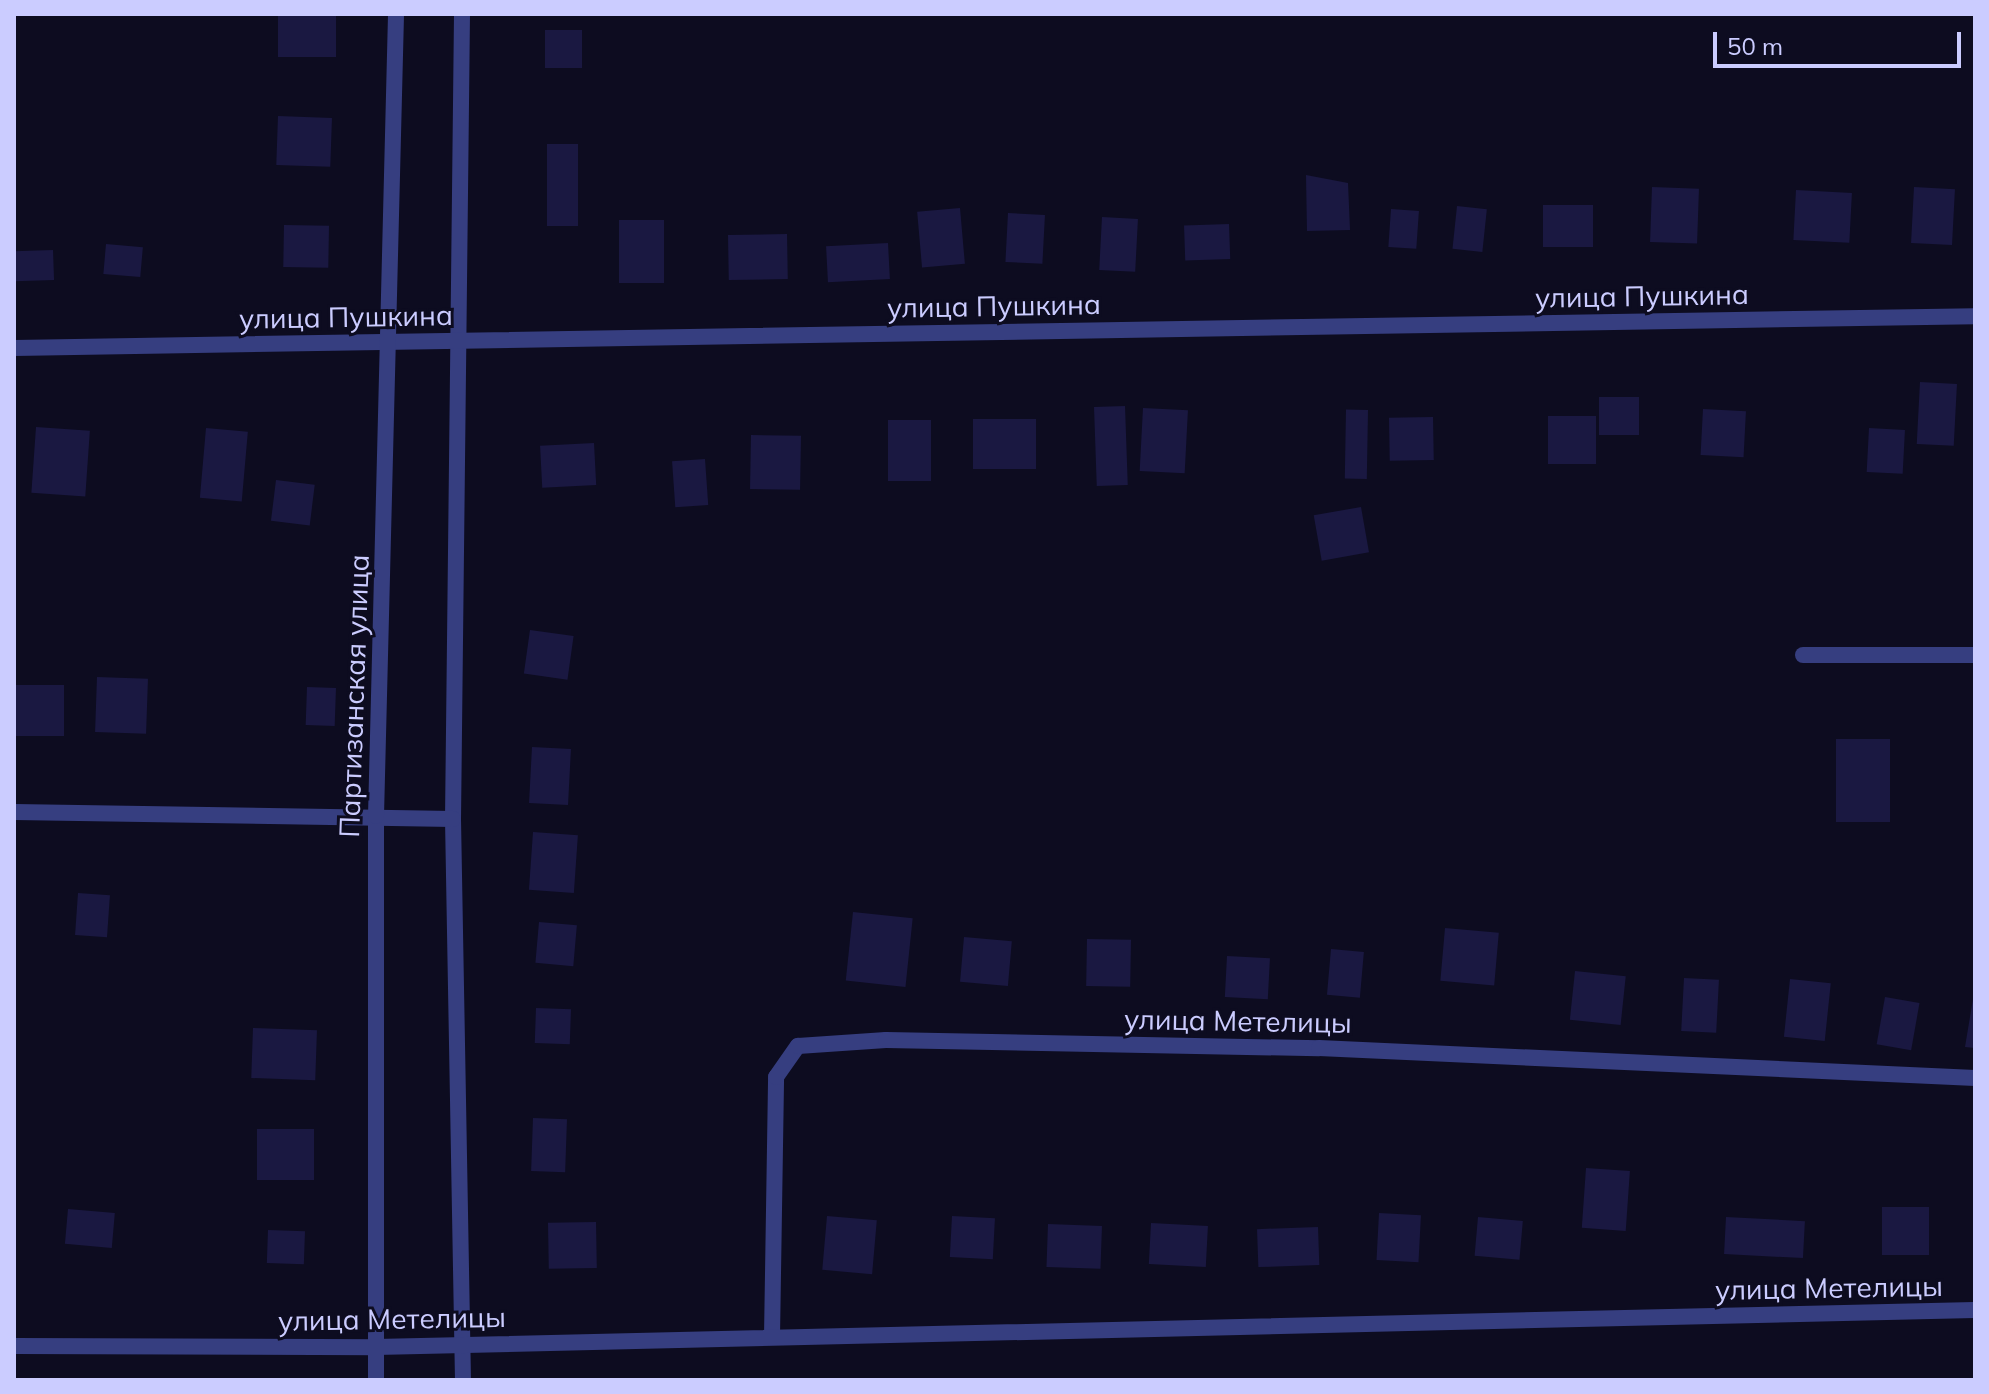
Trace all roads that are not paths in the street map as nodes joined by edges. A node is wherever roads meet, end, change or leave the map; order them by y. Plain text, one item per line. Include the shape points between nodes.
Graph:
1 (396, 14) edge
2 (462, 14) edge
3 (1975, 316) edge
4 (459, 341) junction
5 (391, 344) junction
6 (14, 348) edge
7 (1803, 655) dead end
8 (1975, 655) edge
9 (14, 812) edge
10 (376, 816) junction
11 (453, 819) junction
12 (1975, 1078) edge
13 (1975, 1310) edge
14 (772, 1337) junction
15 (462, 1344) junction
16 (14, 1346) edge
17 (376, 1347) junction
18 (376, 1380) edge
19 (463, 1380) edge

1 - 5 street, Партизанская улица
2 - 4 street
3 - 4 street, улица Пушкина
4 - 5 street, улица Пушкина
4 - 11 street
5 - 6 street, улица Пушкина
5 - 10 street, Партизанская улица
7 - 8 street
9 - 10 street
10 - 11 street
10 - 17 street, Партизанская улица
11 - 15 street
12 - 14 street, улица Метелицы via 1319,1048 886,1040 798,1046 776,1077
13 - 14 street, улица Метелицы
14 - 15 street, улица Метелицы
15 - 17 street, улица Метелицы
15 - 19 street
16 - 17 street, улица Метелицы
17 - 18 street, Партизанская улица

